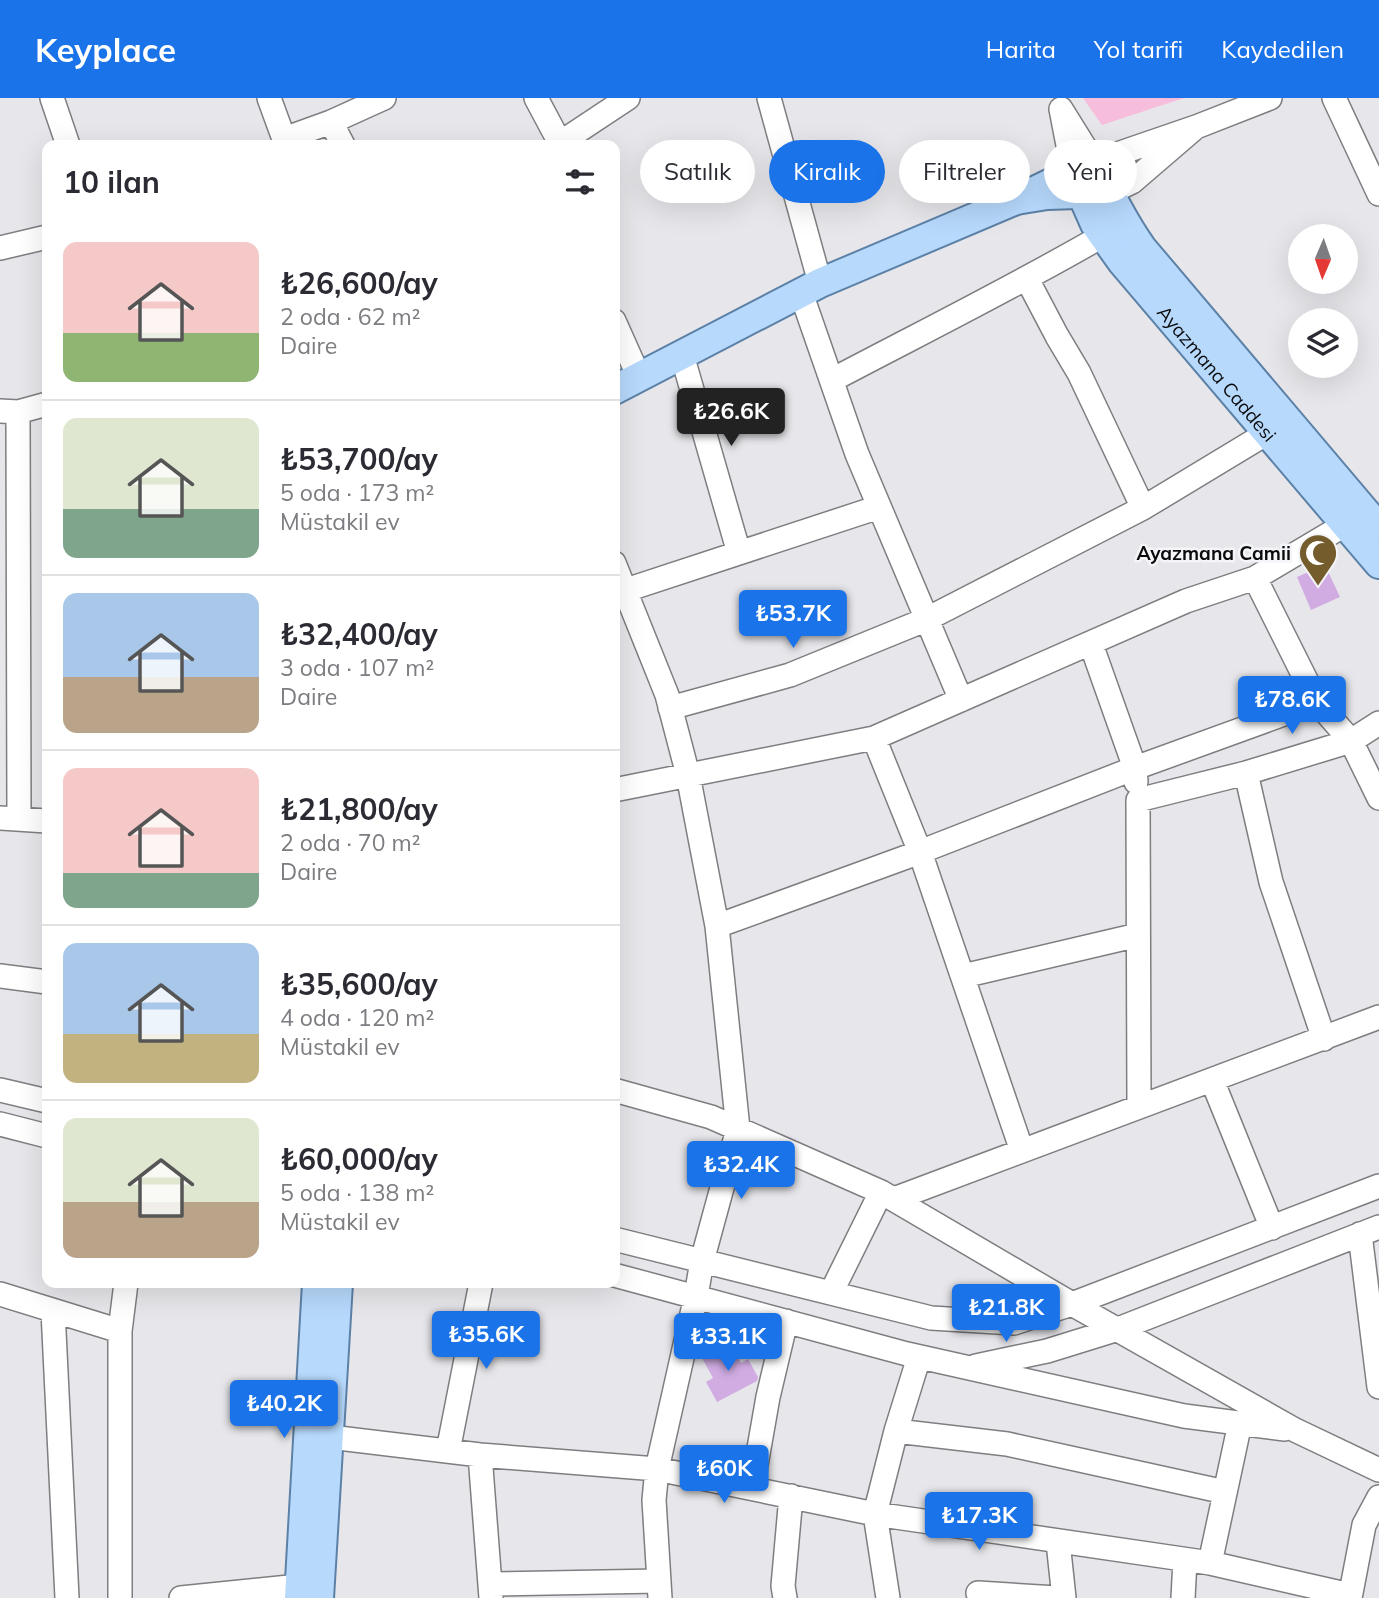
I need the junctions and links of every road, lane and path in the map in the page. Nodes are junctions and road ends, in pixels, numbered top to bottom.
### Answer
1 (52, 98) edge
2 (270, 98) edge
3 (384, 98) edge
4 (536, 98) edge
5 (628, 98) edge
6 (769, 98) edge
7 (1270, 98) edge
8 (1334, 98) edge
9 (1059, 104) edge
10 (331, 121) junction
11 (1196, 127) junction
12 (66, 140) edge
13 (278, 140) edge
14 (283, 140) edge
15 (340, 140) edge
16 (557, 140) edge
17 (565, 140) edge
18 (1071, 140) edge
19 (1137, 153) edge
20 (1137, 178) edge
21 (1044, 190) edge
22 (1379, 194) edge
23 (1092, 203) edge
24 (1114, 203) edge
25 (1102, 236) junction
26 (42, 238) edge
27 (0, 248) edge
28 (1027, 279) junction
29 (810, 288) junction
30 (620, 334) edge
31 (682, 355) junction
32 (639, 377) junction
33 (832, 380) junction
34 (620, 387) edge
35 (42, 405) edge
36 (9, 411) edge
37 (1267, 433) junction
38 (1333, 492) junction
39 (879, 507) junction
40 (1143, 509) junction
41 (1368, 519) edge
42 (739, 554) junction
43 (1379, 564) edge
44 (9, 567) edge
45 (1255, 578) junction
46 (620, 593) edge
47 (925, 620) junction
48 (1091, 644) junction
49 (961, 700) junction
50 (1317, 702) junction
51 (670, 708) junction
52 (10, 715) edge
53 (1379, 723) edge
54 (874, 738) junction
55 (1351, 741) junction
56 (1135, 768) junction
57 (1246, 773) junction
58 (688, 775) junction
59 (620, 789) edge
60 (1379, 798) edge
61 (1138, 800) junction
62 (10, 818) edge
63 (42, 821) edge
64 (920, 852) junction
65 (717, 926) junction
66 (1138, 935) junction
67 (0, 976) edge
68 (963, 976) junction
69 (42, 981) edge
70 (1379, 1017) edge
71 (1324, 1039) junction
72 (1212, 1080) junction
73 (0, 1090) edge
74 (620, 1092) edge
75 (42, 1100) edge
76 (1139, 1107) junction
77 (0, 1124) edge
78 (738, 1129) junction
79 (42, 1135) edge
80 (1022, 1151) junction
81 (1379, 1186) edge
82 (887, 1195) junction
83 (1272, 1228) junction
84 (1370, 1230) edge
85 (620, 1240) edge
86 (702, 1261) junction
87 (620, 1277) edge
88 (125, 1288) edge
89 (317, 1288) edge
90 (338, 1288) edge
91 (480, 1288) edge
92 (831, 1293) junction
93 (0, 1294) edge
94 (696, 1296) junction
95 (1072, 1304) junction
96 (53, 1311) junction
97 (786, 1321) junction
98 (1118, 1329) junction
99 (120, 1331) junction
100 (919, 1357) junction
101 (969, 1368) junction
102 (1379, 1387) edge
103 (1240, 1423) junction
104 (1295, 1430) junction
105 (896, 1431) junction
106 (330, 1437) junction
107 (448, 1451) junction
108 (480, 1455) junction
109 (657, 1469) junction
110 (1379, 1470) edge
111 (752, 1488) junction
112 (1225, 1492) junction
113 (791, 1496) junction
114 (1379, 1497) edge
115 (875, 1514) junction
116 (1058, 1542) junction
117 (1185, 1560) junction
118 (1210, 1563) junction
119 (659, 1589) edge
120 (490, 1591) edge
121 (978, 1593) dead end
122 (306, 1594) edge
123 (1350, 1597) edge
124 (67, 1598) edge
125 (120, 1598) edge
126 (181, 1598) edge
127 (785, 1598) edge
128 (888, 1598) edge
129 (1057, 1598) edge
130 (1064, 1598) edge
131 (1183, 1598) edge

1 - 12 street
2 - 13 street
3 - 10 street
4 - 16 street
5 - 17 street
6 - 29 street
7 - 11 street
8 - 22 street
9 - 18 street
10 - 14 street
10 - 15 street
11 - 19 street
11 - 20 street
21 - 29 main road
23 - 25 main road, Ayazmana Caddesi
24 - 38 main road, Ayazmana Caddesi
25 - 28 street
25 - 37 main road, Ayazmana Caddesi
26 - 27 street
28 - 33 street
28 - 40 street
29 - 31 main road
29 - 33 street
30 - 32 street
31 - 32 main road
31 - 42 street
32 - 34 main road
33 - 39 street
35 - 36 street
36 - 44 street
37 - 38 main road, Ayazmana Caddesi
37 - 40 street
38 - 41 main road, Ayazmana Caddesi
39 - 42 street
39 - 47 street
40 - 47 street
41 - 43 main road, Ayazmana Caddesi
41 - 45 street
42 - 46 street
44 - 52 street
45 - 48 street
45 - 50 street
46 - 51 street
47 - 49 street
47 - 51 street
48 - 49 street
48 - 56 street
49 - 54 street
50 - 55 street
50 - 56 street
51 - 58 street
52 - 62 street
53 - 55 street
54 - 58 street
54 - 64 street
55 - 57 street
55 - 60 street
56 - 61 street
56 - 64 street
57 - 61 street
57 - 71 street
58 - 59 street
58 - 65 street
61 - 66 street
62 - 63 street
64 - 65 street
64 - 68 street
65 - 78 street
66 - 68 street
66 - 76 street
67 - 69 street
68 - 80 street
70 - 71 street
71 - 72 street
72 - 76 street
72 - 83 street
73 - 75 street
74 - 78 street
76 - 80 street
77 - 79 street
78 - 82 street
78 - 86 street
80 - 82 street
81 - 83 street
82 - 92 street
82 - 95 street
83 - 95 street
84 - 98 street
84 - 102 street
85 - 86 street
86 - 92 street
86 - 94 street
87 - 94 street
88 - 99 street
89 - 122 main road
90 - 106 main road
91 - 107 street
92 - 95 street
93 - 96 street
94 - 97 street
94 - 109 street
95 - 98 street
96 - 99 street
96 - 124 street
97 - 100 street
97 - 111 street
98 - 101 street
98 - 104 street
99 - 125 street
100 - 101 street
100 - 105 street
101 - 103 street
103 - 104 street
103 - 112 street
104 - 110 street
105 - 112 street
105 - 115 street
106 - 107 street
106 - 122 main road
107 - 108 street
108 - 109 street
108 - 120 street
109 - 111 street
109 - 119 street
111 - 113 street
112 - 118 street
113 - 115 street
113 - 127 street
114 - 123 street
115 - 116 street
115 - 128 street
116 - 117 street
116 - 130 street
117 - 118 street
117 - 131 street
118 - 123 street
119 - 120 street
121 - 129 street
122 - 126 street

